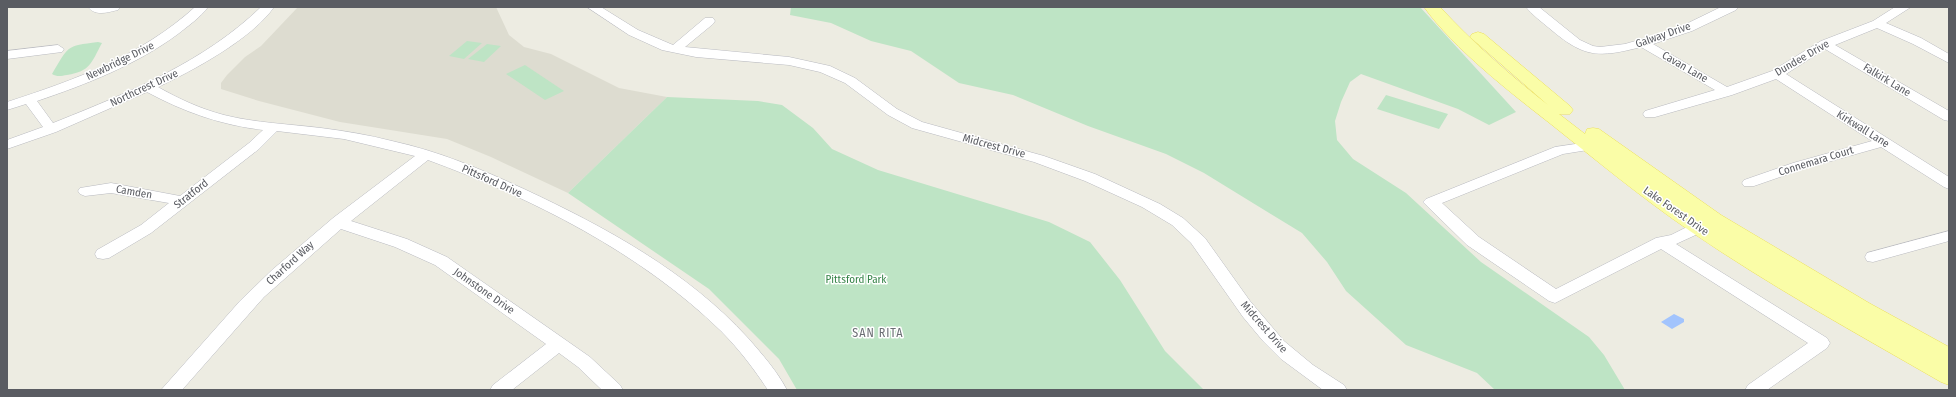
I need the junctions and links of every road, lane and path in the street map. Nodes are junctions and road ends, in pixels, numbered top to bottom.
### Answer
1 (94, 7) edge
2 (114, 7) edge
3 (202, 7) edge
4 (268, 7) edge
5 (593, 7) edge
6 (1432, 7) edge
7 (1449, 7) edge
8 (1532, 7) edge
9 (1732, 7) edge
10 (1905, 7) edge
11 (709, 21) dead end
12 (1877, 24) junction
13 (1643, 42) junction
14 (1825, 44) junction
15 (58, 48) dead end
16 (676, 49) junction
17 (7, 55) edge
18 (1949, 59) edge
19 (1777, 74) junction
20 (147, 87) junction
21 (1727, 92) junction
22 (29, 99) junction
23 (7, 106) edge
24 (1650, 114) dead end
25 (1949, 117) edge
26 (274, 127) junction
27 (51, 129) junction
28 (1884, 142) junction
29 (7, 145) edge
30 (1589, 146) junction
31 (427, 154) junction
32 (1749, 183) dead end
33 (1949, 184) edge
34 (85, 191) dead end
35 (182, 202) junction
36 (338, 222) junction
37 (1706, 224) junction
38 (1949, 236) edge
39 (1662, 242) junction
40 (103, 254) dead end
41 (1873, 257) dead end
42 (559, 344) junction
43 (1949, 357) edge
44 (1949, 376) edge
45 (170, 390) edge
46 (500, 390) edge
47 (614, 390) edge
48 (778, 390) edge
49 (1338, 390) edge
50 (1754, 390) edge

1 - 2 street
3 - 22 street, Newbridge Drive
4 - 20 street, Northcrest Drive
5 - 16 street, Midcrest Drive
6 - 30 main road, Lake Forest Drive
7 - 37 main road, Lake Forest Drive
8 - 13 street, Galway Drive
9 - 13 street, Galway Drive
10 - 12 street, Dundee Drive
11 - 16 street
12 - 14 street, Dundee Drive
12 - 18 street
13 - 21 street, Cavan Lane
14 - 19 street, Dundee Drive
14 - 25 street, Falkirk Lane
15 - 17 street
16 - 49 street, Midcrest Drive
19 - 21 street, Dundee Drive
19 - 28 street, Kirkwall Lane
20 - 26 street, Pittsford Drive
20 - 27 street, Northcrest Drive
21 - 24 street, Dundee Drive
22 - 23 street, Newbridge Drive
22 - 27 street
26 - 31 street, Pittsford Drive
26 - 35 street, Stratford
27 - 29 street, Northcrest Drive
28 - 32 street, Connemara Court
28 - 33 street, Kirkwall Lane
30 - 37 main road, Lake Forest Drive
30 - 39 street
31 - 36 street, Charford Way
31 - 48 street, Pittsford Drive
34 - 35 street, Camden
35 - 40 street, Stratford
36 - 42 street, Johnstone Drive
36 - 45 street, Charford Way
37 - 39 street
37 - 43 main road, Lake Forest Drive
37 - 44 main road, Lake Forest Drive
38 - 41 street
39 - 50 street
42 - 46 street
42 - 47 street, Johnstone Drive

